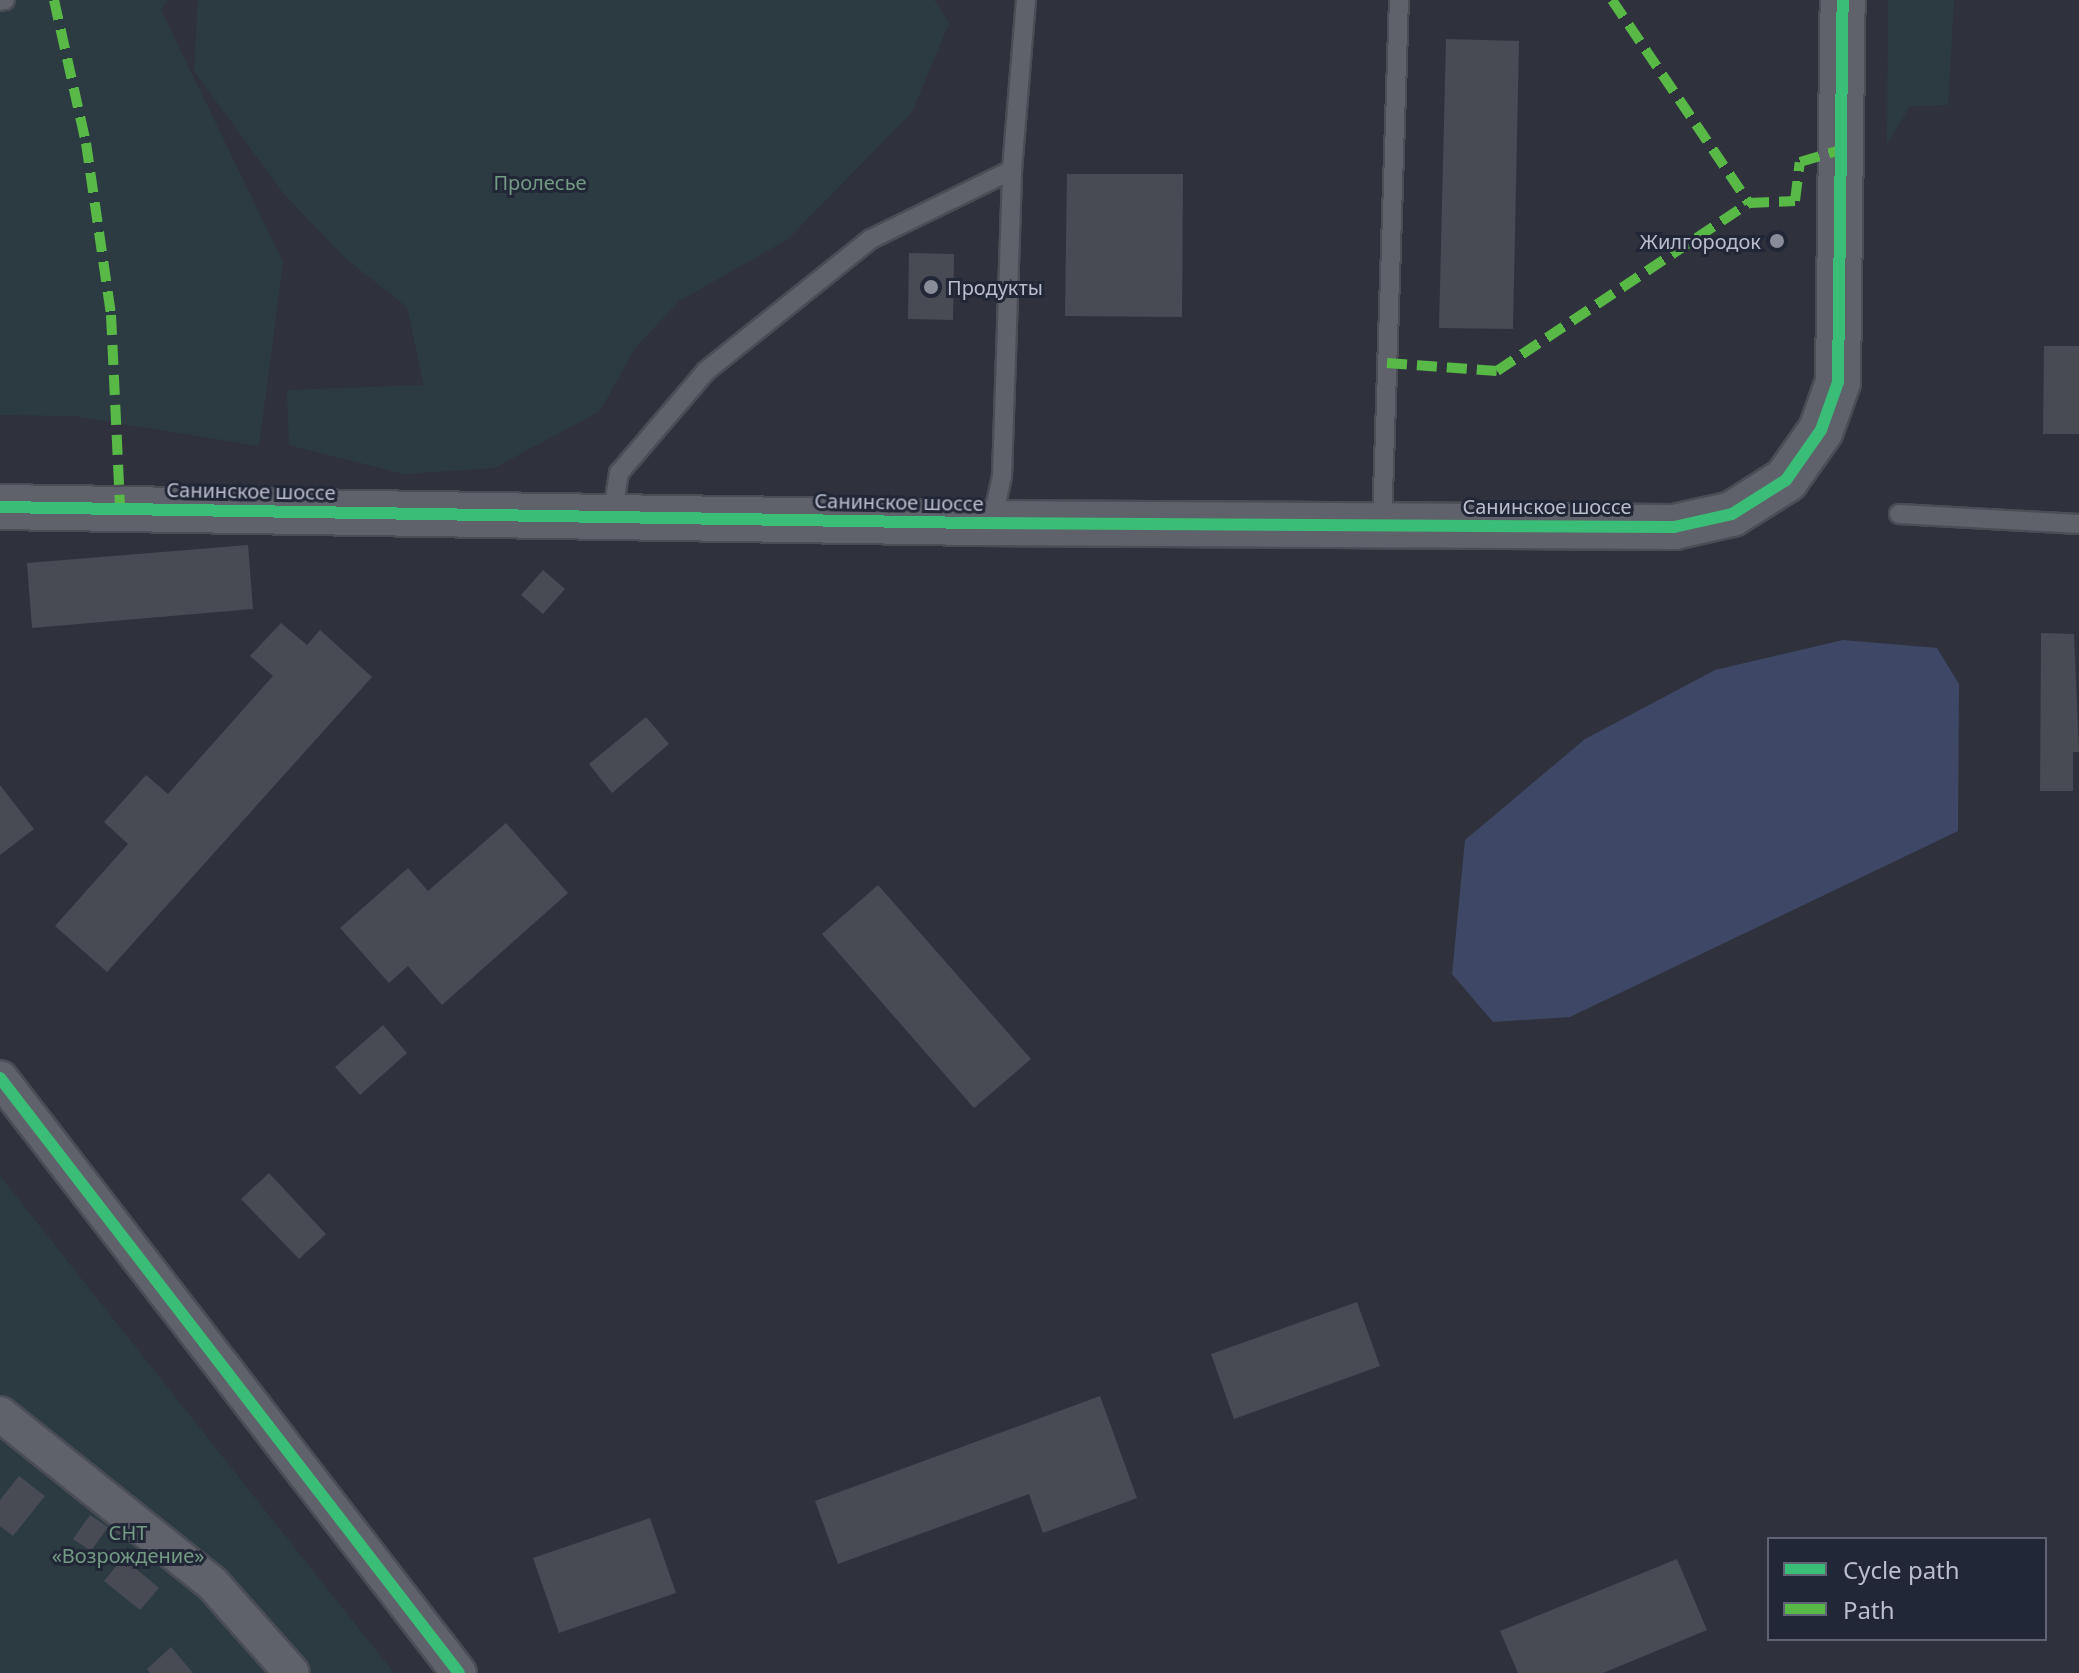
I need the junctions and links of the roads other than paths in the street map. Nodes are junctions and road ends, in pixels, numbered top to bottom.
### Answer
1 (1026, 0) edge
2 (1399, 0) edge
3 (1843, 0) edge
4 (1012, 170) junction
5 (0, 507) edge
6 (1899, 514) dead end
7 (612, 518) junction
8 (992, 523) junction
9 (2079, 524) edge
10 (1382, 525) junction
11 (0, 1078) edge
12 (0, 1414) edge
13 (292, 1673) edge
14 (459, 1673) edge

1 - 4 lane
2 - 10 lane
3 - 10 street, Санинское шоссе
4 - 7 lane
4 - 8 lane
5 - 7 street, Санинское шоссе
6 - 9 lane
7 - 8 street, Санинское шоссе
8 - 10 street, Санинское шоссе
11 - 14 street
12 - 13 street

